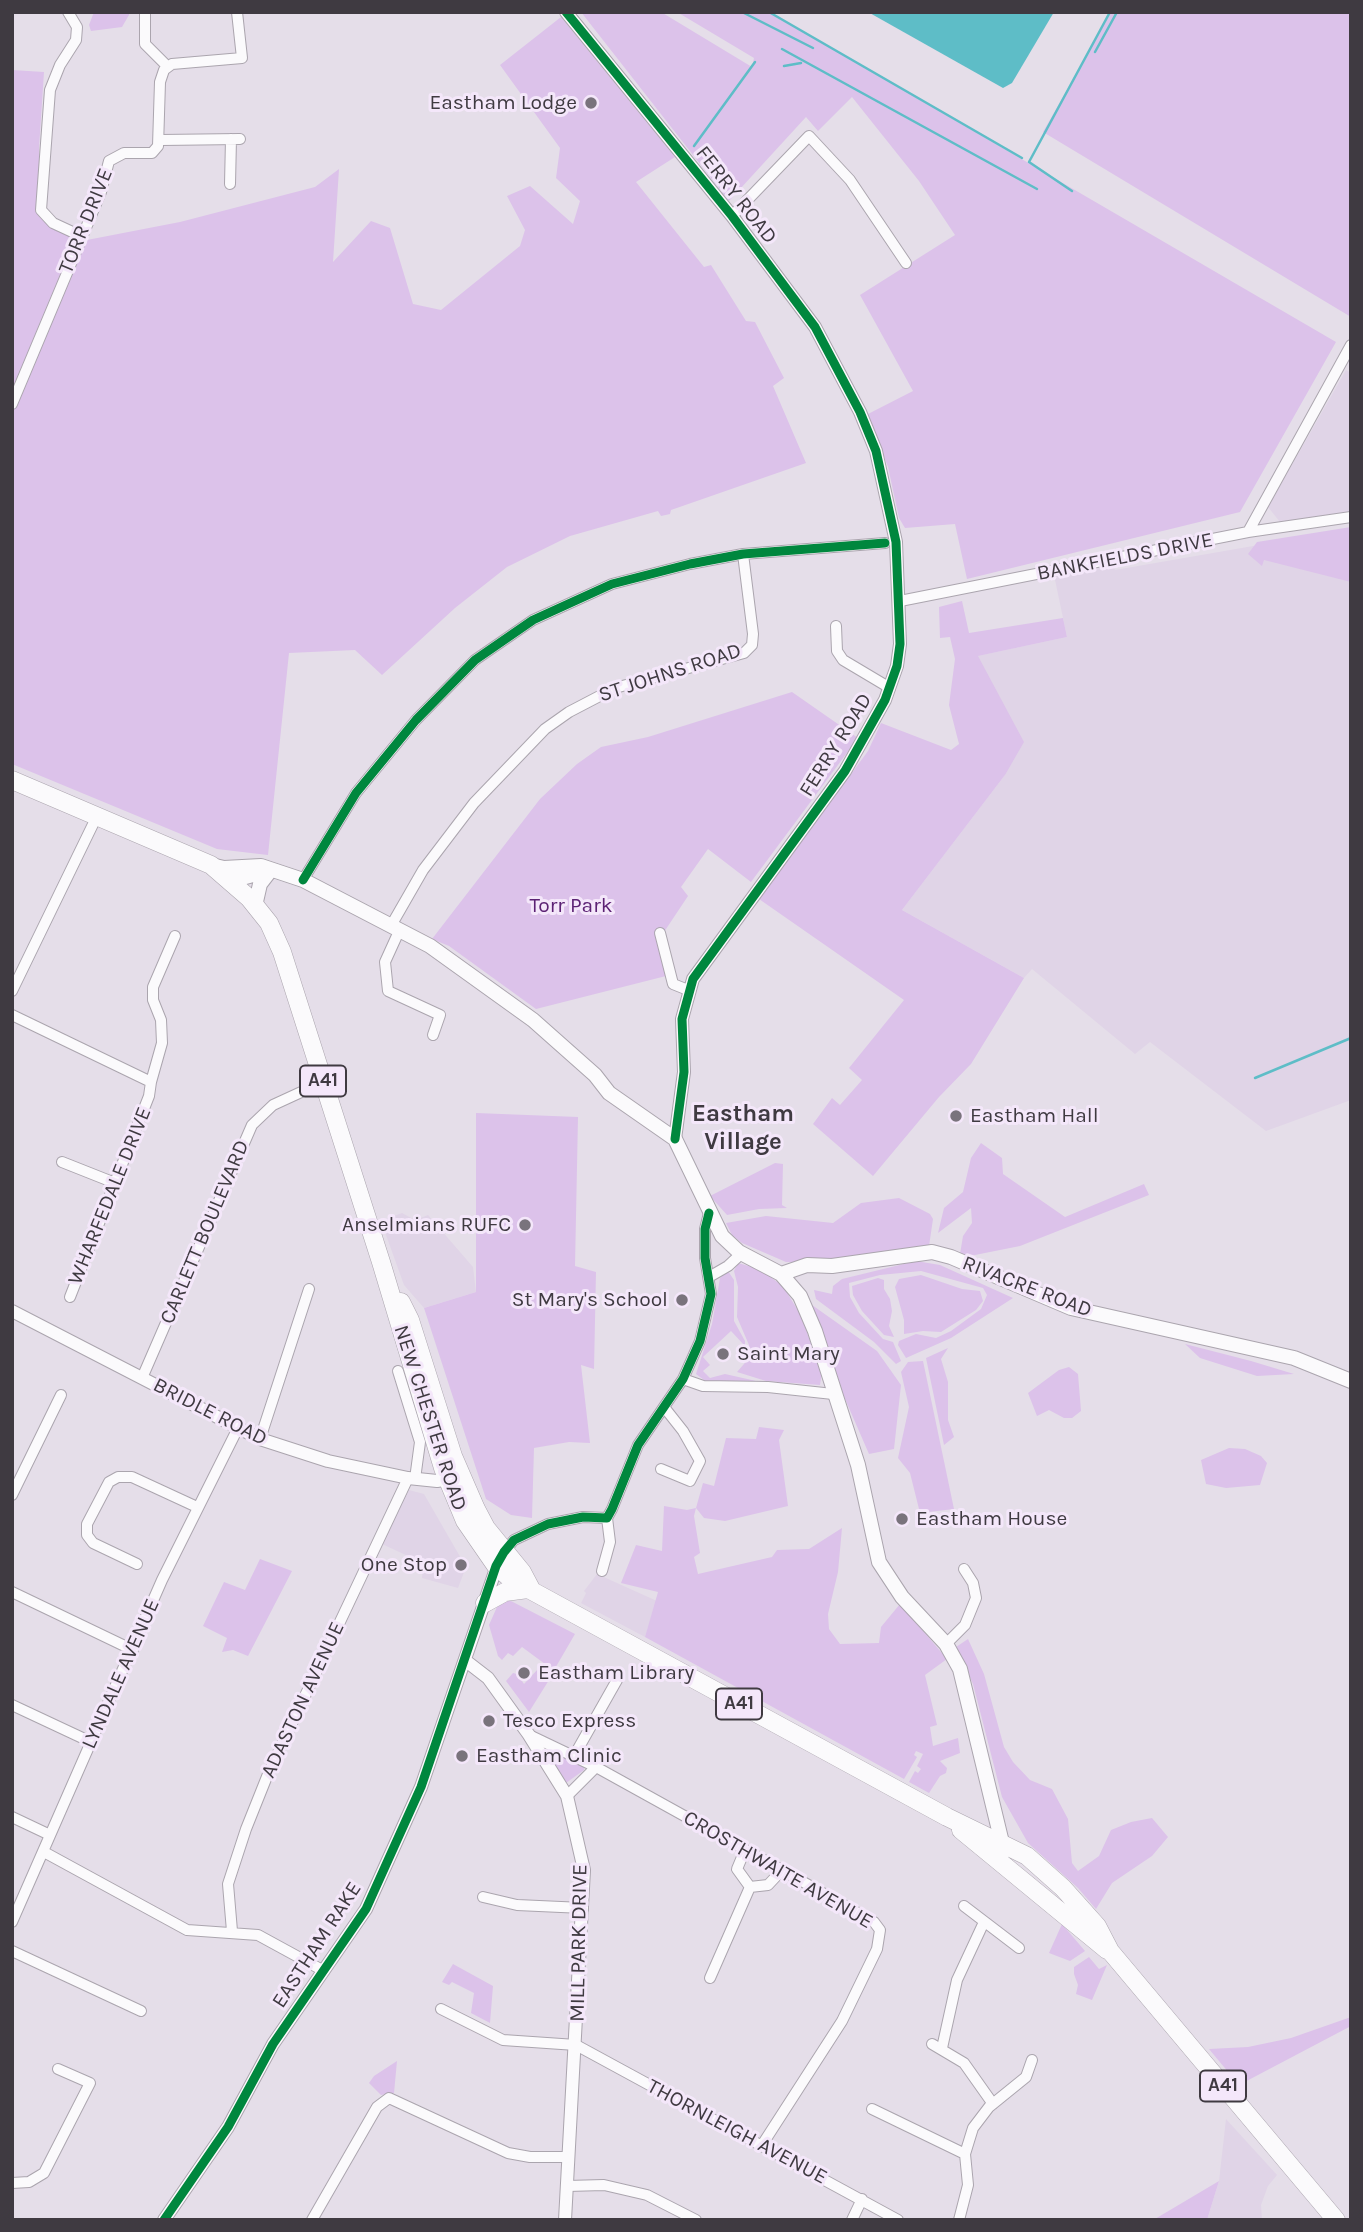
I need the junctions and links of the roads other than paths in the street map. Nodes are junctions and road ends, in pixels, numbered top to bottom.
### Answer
1 (68, 12) edge
2 (145, 12) edge
3 (237, 12) edge
4 (566, 12) edge
5 (168, 67) junction
6 (160, 140) junction
7 (230, 184) dead end
8 (732, 216) junction
9 (81, 236) junction
10 (906, 263) dead end
11 (1351, 345) edge
12 (12, 404) edge
13 (1351, 517) edge
14 (1248, 532) junction
15 (885, 543) dead end
16 (743, 554) junction
17 (900, 601) junction
18 (822, 633) dead end
19 (890, 688) junction
20 (12, 780) edge
21 (97, 816) junction
22 (211, 865) junction
23 (271, 870) junction
24 (303, 880) junction
25 (232, 881) junction
26 (255, 906) junction
27 (396, 927) junction
28 (660, 933) dead end
29 (175, 936) dead end
30 (688, 990) junction
31 (12, 991) edge
32 (12, 1015) edge
33 (433, 1035) dead end
34 (152, 1082) junction
35 (323, 1082) junction
36 (675, 1139) junction
37 (62, 1162) dead end
38 (115, 1183) junction
39 (709, 1213) junction
40 (742, 1253) junction
41 (381, 1262) junction
42 (781, 1274) junction
43 (709, 1277) junction
44 (309, 1289) dead end
45 (70, 1297) dead end
46 (12, 1311) edge
47 (398, 1371) dead end
48 (142, 1378) junction
49 (683, 1379) junction
50 (1351, 1381) edge
51 (833, 1394) junction
52 (61, 1395) dead end
53 (664, 1407) junction
54 (237, 1430) junction
55 (260, 1439) junction
56 (439, 1457) junction
57 (661, 1469) dead end
58 (16, 1475) edge
59 (455, 1478) junction
60 (414, 1479) junction
61 (12, 1496) edge
62 (197, 1507) junction
63 (607, 1518) junction
64 (500, 1559) junction
65 (137, 1563) dead end
66 (964, 1569) dead end
67 (602, 1571) dead end
68 (531, 1590) junction
69 (12, 1592) edge
70 (485, 1603) junction
71 (946, 1644) junction
72 (133, 1650) junction
73 (466, 1661) junction
74 (617, 1681) dead end
75 (12, 1705) edge
76 (529, 1735) junction
77 (91, 1742) junction
78 (574, 1755) junction
79 (596, 1768) junction
80 (567, 1796) junction
81 (995, 1804) junction
82 (12, 1817) edge
83 (947, 1817) junction
84 (977, 1829) junction
85 (50, 1835) junction
86 (1004, 1844) junction
87 (745, 1850) junction
88 (44, 1852) junction
89 (1006, 1864) junction
90 (782, 1870) junction
91 (750, 1887) junction
92 (483, 1897) dead end
93 (964, 1906) dead end
94 (583, 1909) junction
95 (12, 1922) edge
96 (984, 1922) junction
97 (232, 1931) junction
98 (1018, 1948) dead end
99 (12, 1951) edge
100 (1110, 1951) junction
101 (324, 1971) junction
102 (710, 1978) dead end
103 (441, 2009) dead end
104 (141, 2011) dead end
105 (576, 2045) junction
106 (1032, 2060) dead end
107 (58, 2069) dead end
108 (993, 2104) junction
109 (872, 2109) dead end
110 (762, 2146) junction
111 (965, 2154) junction
112 (567, 2157) junction
113 (12, 2183) edge
114 (567, 2186) junction
115 (862, 2199) junction
116 (164, 2220) edge
117 (312, 2220) edge
118 (565, 2220) edge
119 (696, 2220) edge
120 (852, 2220) edge
121 (898, 2220) edge
122 (959, 2220) edge
123 (1336, 2220) edge

1 - 9 street
2 - 5 street
3 - 5 street
4 - 8 street, FERRY ROAD
5 - 6 street
6 - 7 street
6 - 9 street, TORR DRIVE
8 - 10 street
8 - 17 street, FERRY ROAD
9 - 12 street, TORR DRIVE
11 - 14 street
13 - 14 street, BANKFIELDS DRIVE
14 - 17 street, BANKFIELDS DRIVE
15 - 16 street
16 - 24 street
16 - 27 street, ST JOHNS ROAD
17 - 19 street, FERRY ROAD
18 - 19 street
19 - 30 street, FERRY ROAD
20 - 21 highway, NEW CHESTER ROAD / A41
21 - 22 highway, NEW CHESTER ROAD / A41
21 - 31 street
22 - 23 main road
22 - 25 highway, NEW CHESTER ROAD / A41
23 - 24 main road
23 - 25 main road
23 - 26 main road
24 - 27 main road
25 - 26 highway, NEW CHESTER ROAD / A41
26 - 35 highway, NEW CHESTER ROAD / A41
27 - 33 street
27 - 36 main road
28 - 30 street
29 - 34 street
30 - 36 street, FERRY ROAD
32 - 34 street, WHARFEDALE DRIVE
34 - 38 street, WHARFEDALE DRIVE
35 - 41 highway, NEW CHESTER ROAD / A41
35 - 48 street, CARLETT BOULEVARD
36 - 39 main road
37 - 38 street
38 - 45 street, WHARFEDALE DRIVE
39 - 40 main road
39 - 43 street
40 - 42 main road
40 - 43 street
41 - 56 highway, NEW CHESTER ROAD / A41
41 - 59 highway, NEW CHESTER ROAD / A41
42 - 50 main road, RIVACRE ROAD
42 - 51 main road
43 - 49 street
44 - 55 street
46 - 48 street, BRIDLE ROAD
47 - 60 street, NEW CHESTER ROAD
48 - 54 street, BRIDLE ROAD
49 - 51 street
49 - 53 street
51 - 71 main road
52 - 58 street
53 - 57 street
53 - 63 street
54 - 55 street, BRIDLE ROAD
54 - 62 street, LYNDALE AVENUE
55 - 60 street, BRIDLE ROAD
56 - 59 highway, NEW CHESTER ROAD / A41
56 - 60 street
58 - 61 street
59 - 60 street, BRIDLE ROAD
59 - 64 highway, NEW CHESTER ROAD / A41
60 - 97 street, ADASTON AVENUE
62 - 65 street
62 - 72 street, LYNDALE AVENUE
63 - 64 street
63 - 67 street
64 - 68 highway, NEW CHESTER ROAD / A41
64 - 70 street, EASTHAM RAKE
66 - 71 street
68 - 70 highway
68 - 83 highway, NEW CHESTER ROAD / A41
69 - 72 street
70 - 73 street, EASTHAM RAKE
71 - 81 main road
72 - 77 street, LYNDALE AVENUE
73 - 76 street, MILL PARK DRIVE
73 - 101 street, EASTHAM RAKE
74 - 78 street
75 - 77 street
76 - 78 street, CROSTHWAITE AVENUE
76 - 80 street, MILL PARK DRIVE
77 - 85 street, LYNDALE AVENUE
78 - 79 street, CROSTHWAITE AVENUE
79 - 80 street
79 - 87 street, CROSTHWAITE AVENUE
80 - 94 street, MILL PARK DRIVE
81 - 84 main road
81 - 86 main road
82 - 85 street
83 - 84 highway, NEW CHESTER ROAD / A41
83 - 89 highway, NEW CHESTER ROAD / A41
84 - 86 highway, NEW CHESTER ROAD / A41
85 - 88 street, LYNDALE AVENUE
86 - 89 main road
86 - 100 highway, NEW CHESTER ROAD / A41
87 - 90 street, CROSTHWAITE AVENUE
87 - 91 street
88 - 95 street, LYNDALE AVENUE
88 - 97 street
89 - 100 highway, NEW CHESTER ROAD / A41
90 - 91 street
90 - 110 street, CROSTHWAITE AVENUE
91 - 102 street
92 - 94 street
93 - 96 street
94 - 105 street, MILL PARK DRIVE
96 - 98 street
96 - 108 street
97 - 101 street
99 - 104 street
100 - 123 highway, NEW CHESTER ROAD / A41
101 - 116 street, EASTHAM RAKE
103 - 105 street
105 - 110 street, THORNLEIGH AVENUE
105 - 112 street, MILL PARK DRIVE
106 - 108 street
107 - 113 street
108 - 111 street
109 - 111 street
110 - 115 street, THORNLEIGH AVENUE
111 - 122 street
112 - 114 street, MILL PARK DRIVE
112 - 117 street
114 - 118 street, MILL PARK DRIVE
114 - 119 street
115 - 120 street
115 - 121 street, THORNLEIGH AVENUE

